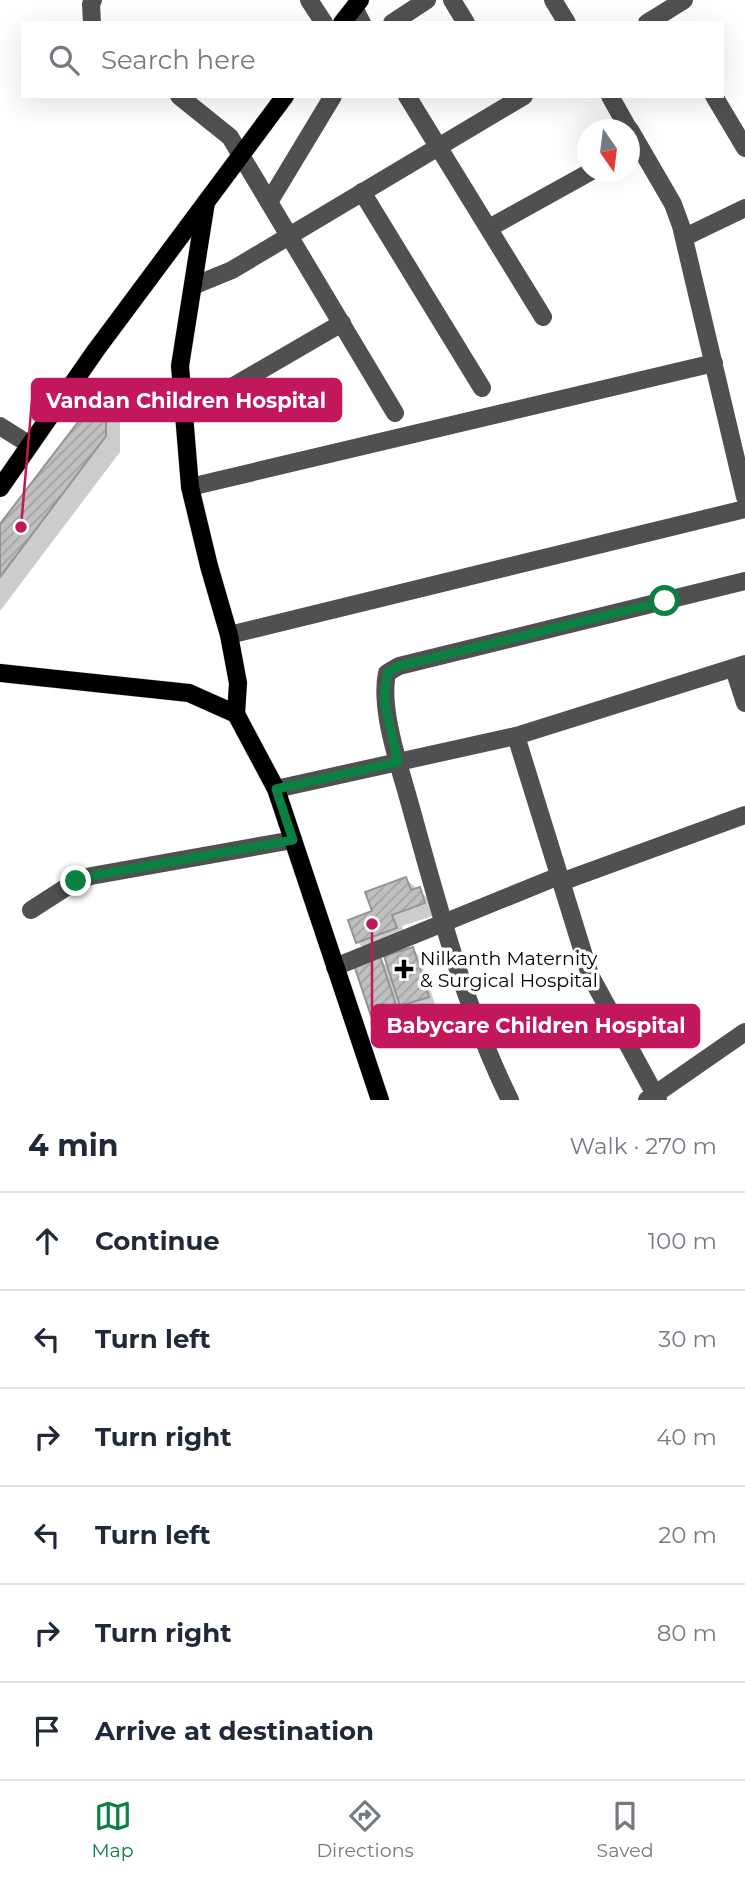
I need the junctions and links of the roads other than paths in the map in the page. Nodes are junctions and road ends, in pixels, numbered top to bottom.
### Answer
1 (93, 0) edge
2 (309, 0) edge
3 (427, 0) edge
4 (452, 0) edge
5 (553, 0) edge
6 (684, 0) edge
7 (667, 18) edge
8 (92, 21) edge
9 (323, 21) edge
10 (395, 21) edge
11 (465, 21) edge
12 (566, 21) edge
13 (181, 98) edge
14 (283, 98) edge
15 (332, 98) edge
16 (408, 98) edge
17 (515, 98) edge
18 (611, 98) edge
19 (715, 98) edge
20 (621, 119) edge
21 (439, 146) junction
22 (745, 148) edge
23 (240, 153) junction
24 (640, 153) edge
25 (577, 179) edge
26 (362, 192) junction
27 (206, 202) junction
28 (269, 202) junction
29 (745, 208) edge
30 (489, 228) junction
31 (289, 236) junction
32 (685, 237) junction
33 (193, 286) junction
34 (543, 317) dead end
35 (342, 323) junction
36 (714, 363) junction
37 (482, 388) dead end
38 (184, 409) junction
39 (395, 412) dead end
40 (0, 426) edge
41 (30, 446) junction
42 (190, 487) junction
43 (0, 488) edge
44 (745, 497) edge
45 (745, 509) edge
46 (745, 581) edge
47 (229, 635) junction
48 (740, 666) edge
49 (0, 673) edge
50 (745, 704) edge
51 (236, 714) junction
52 (516, 736) junction
53 (398, 762) junction
54 (276, 789) junction
55 (745, 815) edge
56 (293, 840) junction
57 (560, 879) junction
58 (31, 910) dead end
59 (443, 923) junction
60 (335, 967) junction
61 (745, 1032) edge
62 (653, 1098) edge
63 (380, 1100) edge
64 (510, 1100) edge

1 - 8 street
2 - 9 street
3 - 10 street
4 - 11 street
5 - 12 street
6 - 7 street
13 - 23 street
14 - 23 main road
15 - 28 street
16 - 21 street
17 - 21 street
18 - 20 street
19 - 22 street
21 - 26 street
21 - 30 street
23 - 27 main road
23 - 28 street
24 - 32 street
25 - 30 street
26 - 31 street
26 - 37 street
27 - 33 main road
27 - 41 main road
28 - 31 street
29 - 32 street
30 - 34 street
31 - 33 street
31 - 35 street
32 - 36 street
33 - 38 main road
35 - 38 street
35 - 39 street
36 - 42 street
36 - 44 street
38 - 42 main road
40 - 41 street
41 - 43 main road
42 - 47 main road
45 - 47 street
46 - 53 street
47 - 51 main road
48 - 50 street
48 - 52 street
49 - 51 main road
51 - 54 main road
52 - 53 street
52 - 57 street
53 - 54 street
53 - 59 street
54 - 56 main road
55 - 57 street
56 - 58 street
56 - 60 main road
57 - 59 street
57 - 62 street
59 - 60 street
59 - 64 street
60 - 63 main road
61 - 62 street

